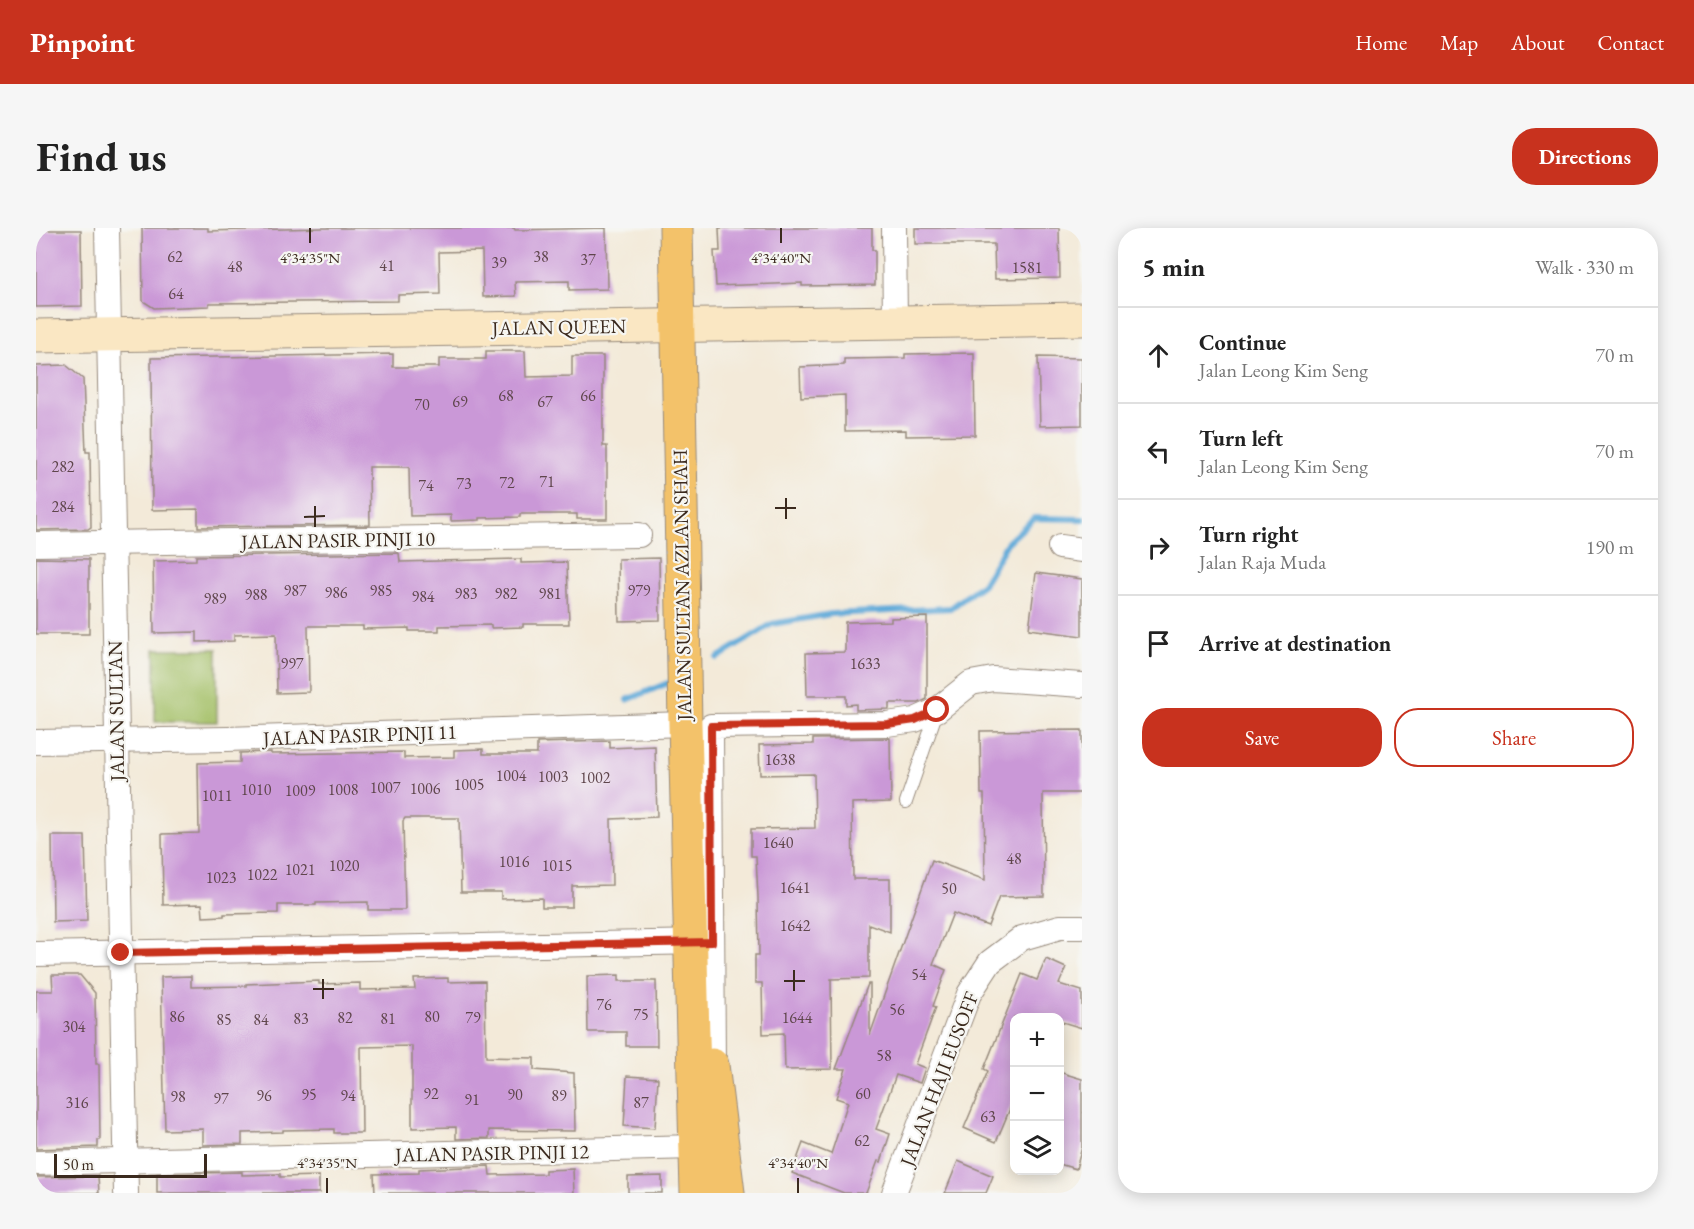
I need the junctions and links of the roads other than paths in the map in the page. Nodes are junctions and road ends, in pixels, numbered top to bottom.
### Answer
1 (107, 228) edge
2 (676, 228) edge
3 (894, 228) edge
4 (1082, 319) edge
5 (895, 321) junction
6 (677, 325) junction
7 (109, 334) junction
8 (36, 336) edge
9 (639, 535) dead end
10 (113, 543) junction
11 (36, 544) edge
12 (1082, 685) edge
13 (937, 710) junction
14 (685, 724) junction
15 (36, 742) edge
16 (117, 742) junction
17 (906, 802) dead end
18 (1082, 927) edge
19 (701, 942) junction
20 (121, 953) junction
21 (36, 954) edge
22 (696, 1147) junction
23 (125, 1162) junction
24 (36, 1163) edge
25 (126, 1193) edge
26 (696, 1193) edge
27 (708, 1193) edge
28 (728, 1193) edge
29 (894, 1193) edge

1 - 7 street, JALAN SULTAN
2 - 6 main road, JALAN SULTAN AZLAN SHAH
3 - 5 street
4 - 5 main road, JALAN QUEEN
5 - 6 main road, JALAN QUEEN
6 - 7 main road, JALAN QUEEN
6 - 14 main road, JALAN SULTAN AZLAN SHAH
7 - 8 main road, JALAN QUEEN
7 - 10 street, JALAN SULTAN
9 - 10 street, JALAN PASIR PINJI 10
10 - 11 street, JALAN PASIR PINJI 10
10 - 16 street, JALAN SULTAN
12 - 13 street
13 - 17 lane
13 - 19 street
14 - 16 street, JALAN PASIR PINJI 11
14 - 19 main road, JALAN SULTAN AZLAN SHAH
15 - 16 street, JALAN PASIR PINJI 11
16 - 20 street, JALAN SULTAN
18 - 29 street, JALAN HAJI EUSOFF
19 - 20 street
19 - 22 main road, JALAN SULTAN AZLAN SHAH
19 - 28 main road, JALAN SULTAN AZLAN SHAH
20 - 21 street
20 - 23 street, JALAN SULTAN
22 - 23 street, JALAN PASIR PINJI 12
22 - 26 main road, JALAN SULTAN AZLAN SHAH
22 - 27 main road
23 - 24 street, JALAN PASIR PINJI 12
23 - 25 street, JALAN SULTAN

